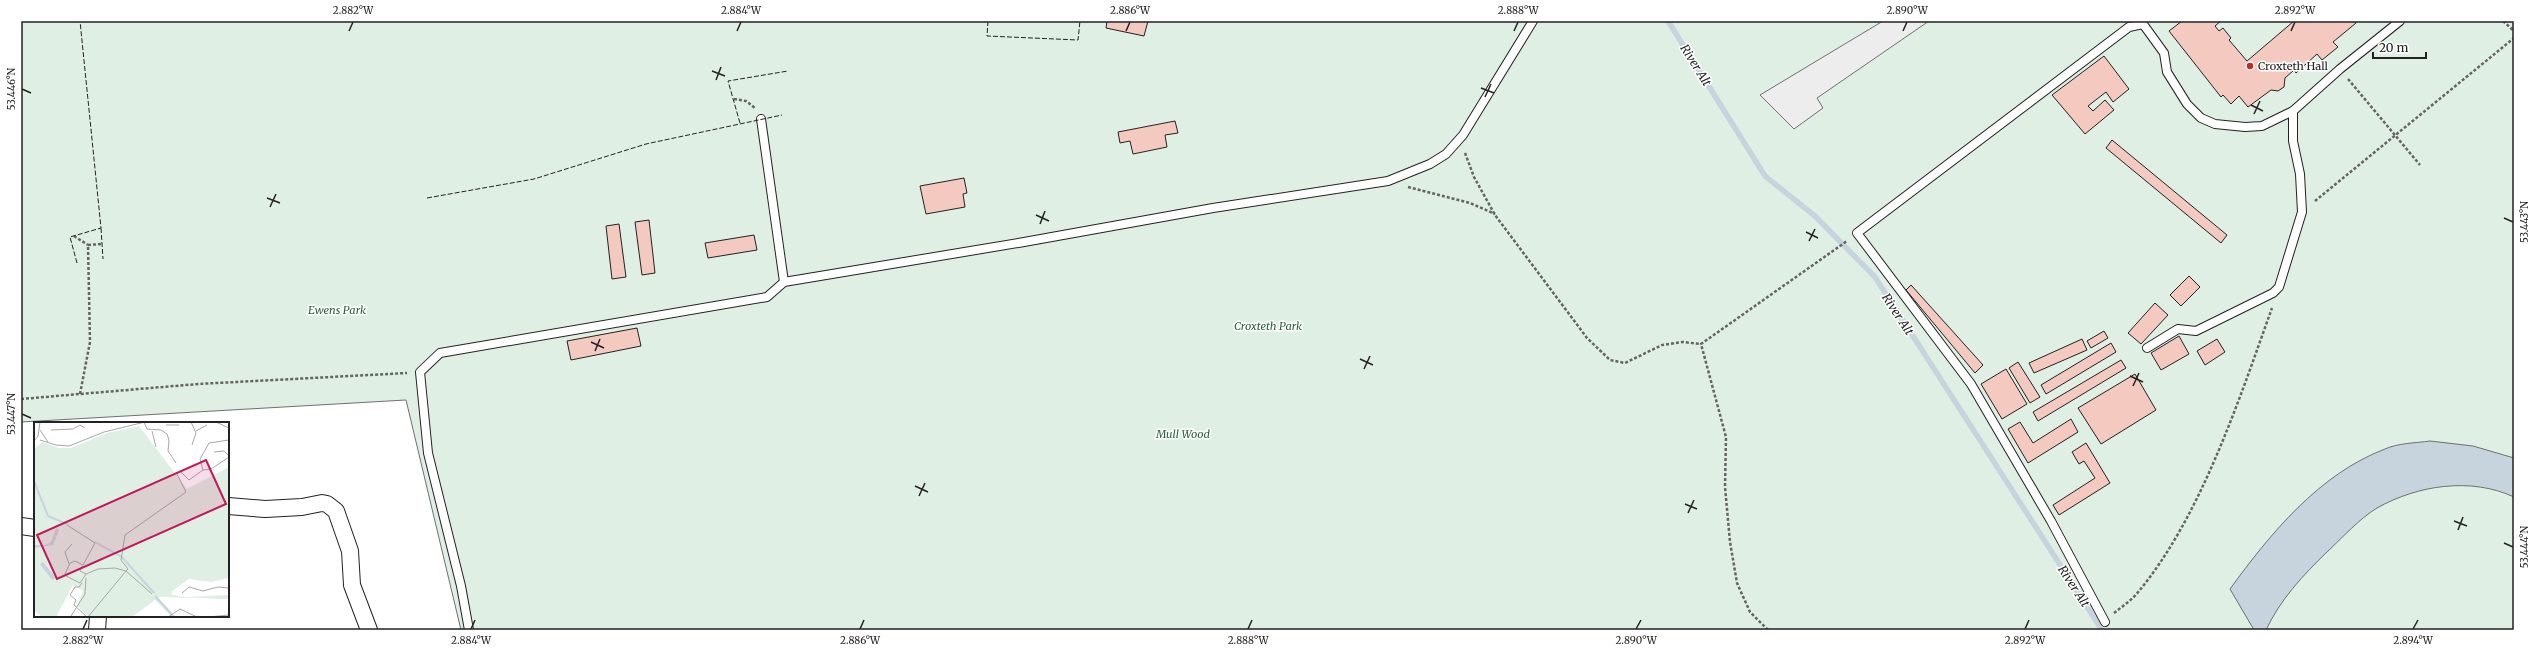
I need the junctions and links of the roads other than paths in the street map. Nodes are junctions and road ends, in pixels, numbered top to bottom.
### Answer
1 (1533, 21) edge
2 (2400, 21) edge
3 (2144, 22) edge
4 (2293, 111) junction
5 (761, 119) road end
6 (784, 282) junction
7 (2147, 348) dead end
8 (229, 506) edge
9 (21, 526) edge
10 (34, 528) edge
11 (98, 617) edge
12 (2105, 622) road end
13 (97, 630) edge
14 (369, 630) edge
15 (469, 630) edge

1 - 6 lane
2 - 4 lane
3 - 4 lane
3 - 12 lane
4 - 7 lane
5 - 6 lane
6 - 15 lane
8 - 14 street
9 - 10 street
11 - 13 street

